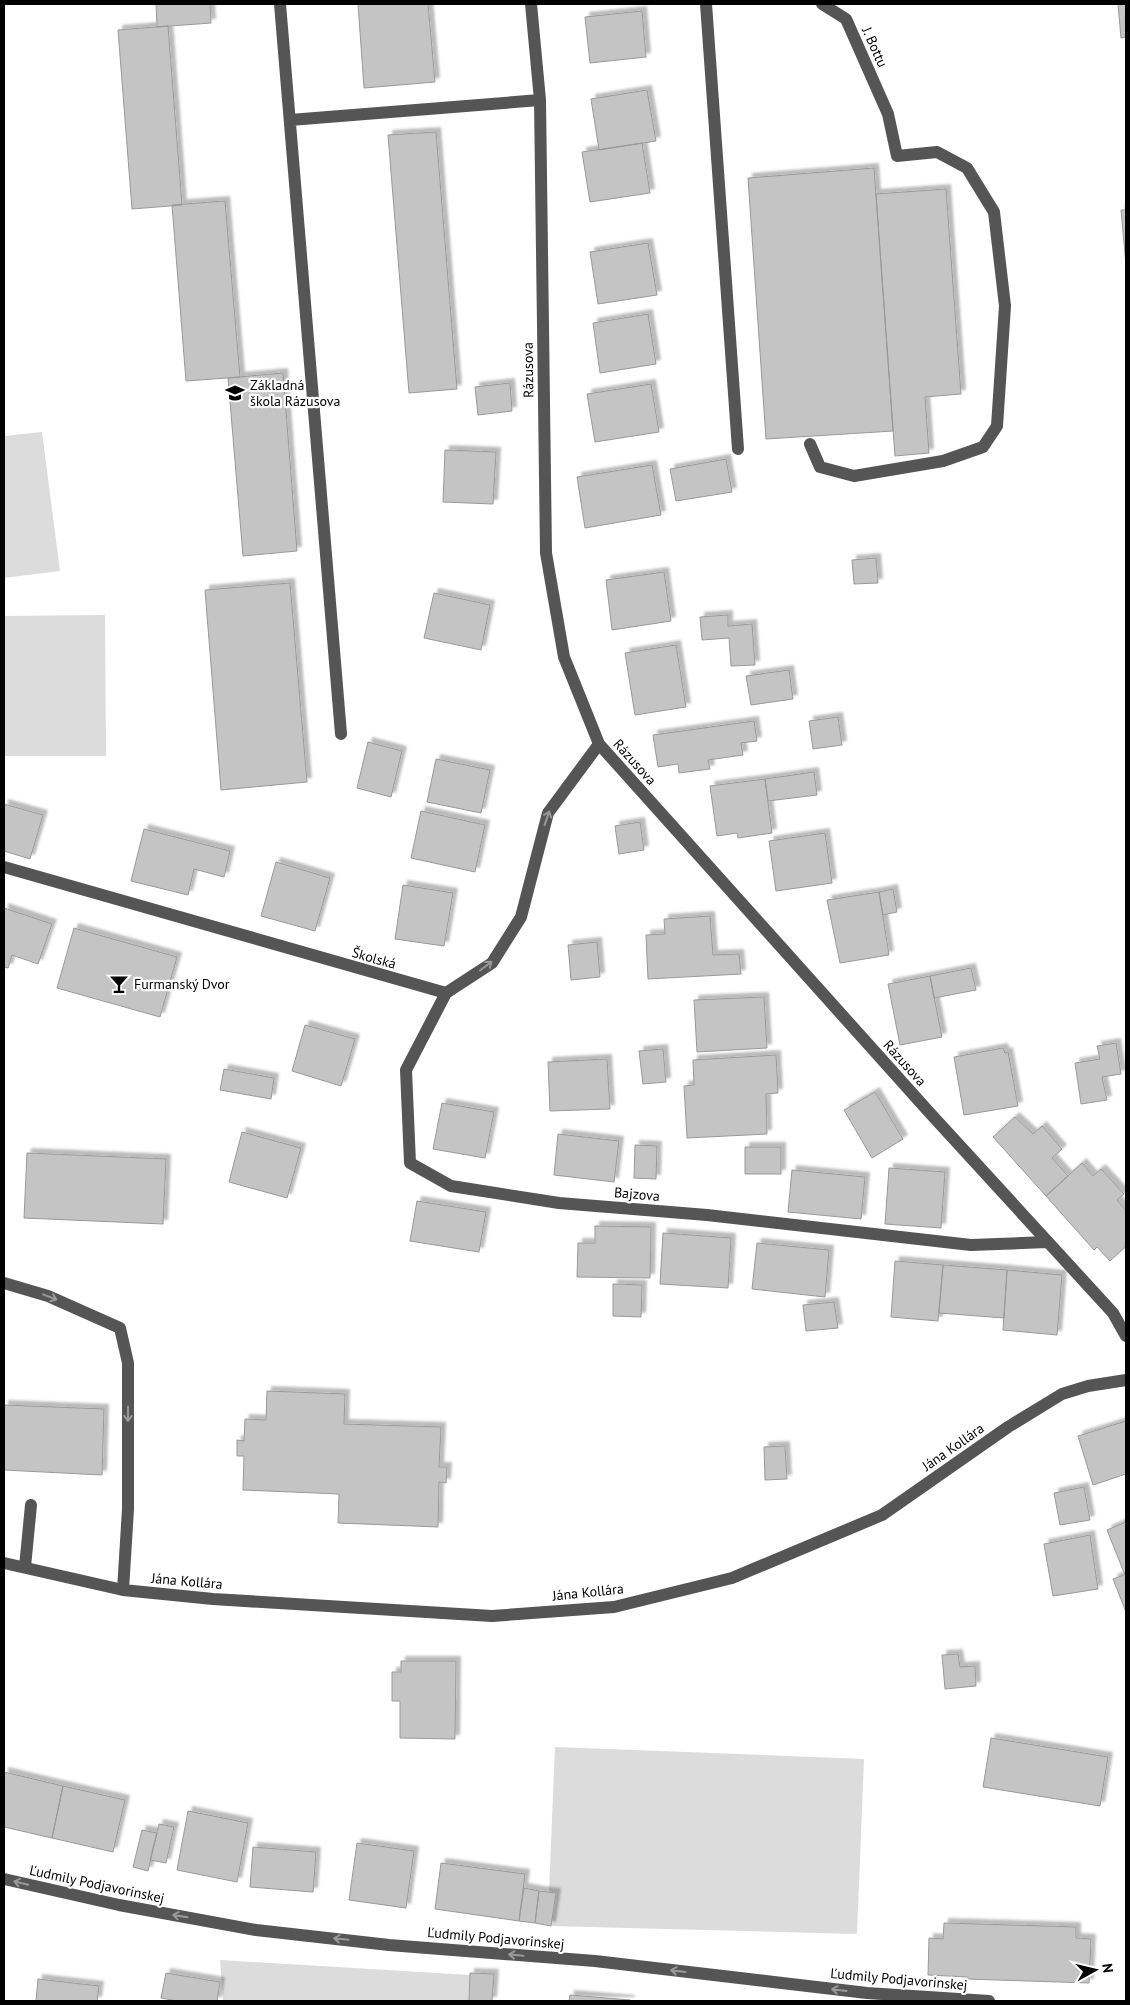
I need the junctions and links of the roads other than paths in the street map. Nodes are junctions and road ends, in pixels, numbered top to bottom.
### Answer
1 (280, 4) edge
2 (530, 4) edge
3 (706, 4) edge
4 (822, 4) edge
5 (540, 100) junction
6 (290, 120) junction
7 (810, 444) dead end
8 (738, 449) dead end
9 (341, 734) dead end
10 (599, 744) junction
11 (4, 867) edge
12 (446, 993) junction
13 (1047, 1242) junction
14 (4, 1283) edge
15 (1126, 1336) edge
16 (1126, 1380) edge
17 (32, 1505) dead end
18 (4, 1563) edge
19 (24, 1568) junction
20 (123, 1590) junction
21 (4, 1879) edge
22 (975, 2000) edge
23 (989, 2001) edge

1 - 6 street
2 - 5 street, Rázusova
3 - 8 street
4 - 7 street, J. Bottu
5 - 6 street
5 - 10 street, Rázusova
6 - 9 street
12 -> 10 street
10 - 13 street, Rázusova
11 - 12 street, Školská
12 - 13 street, Bajzova
13 - 15 street, Rázusova
14 -> 20 street
16 - 20 street, Jána Kollára
17 - 19 street
18 - 19 street, Jána Kollára
19 - 20 street, Jána Kollára
22 -> 21 street, Ľudmily Podjavorinskej
22 - 23 street, Ľudmily Podjavorinskej

